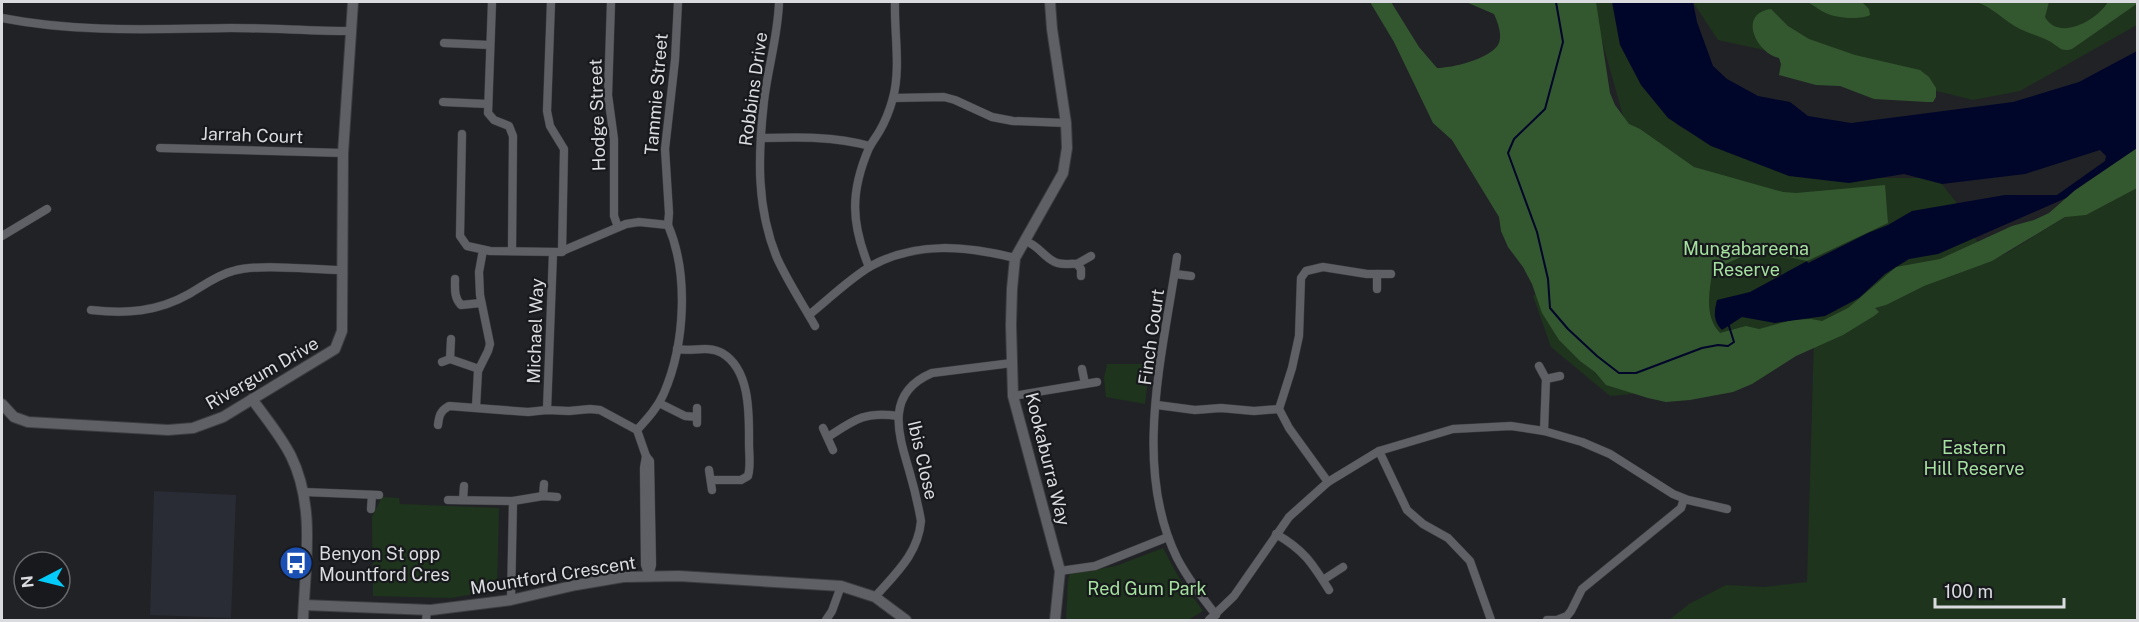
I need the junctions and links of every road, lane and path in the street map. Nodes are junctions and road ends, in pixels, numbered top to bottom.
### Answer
1 (353, 2) edge
2 (492, 2) edge
3 (551, 2) edge
4 (611, 2) edge
5 (678, 2) edge
6 (779, 2) edge
7 (896, 2) edge
8 (1050, 2) edge
9 (2, 18) edge
10 (351, 31) junction
11 (444, 43) dead end
12 (490, 45) junction
13 (893, 98) junction
14 (443, 102) dead end
15 (488, 104) junction
16 (1066, 123) junction
17 (462, 134) dead end
18 (761, 138) junction
19 (870, 146) junction
20 (160, 148) dead end
21 (343, 153) junction
22 (47, 209) dead end
23 (668, 225) junction
24 (618, 227) junction
25 (2, 236) edge
26 (1025, 241) junction
27 (483, 250) junction
28 (512, 251) junction
29 (562, 252) junction
30 (552, 253) junction
31 (1091, 256) dead end
32 (1177, 257) dead end
33 (1016, 258) junction
34 (1077, 264) junction
35 (870, 267) junction
36 (343, 270) junction
37 (1175, 274) junction
38 (1377, 274) junction
39 (1391, 274) dead end
40 (1081, 276) dead end
41 (1191, 276) dead end
42 (455, 279) dead end
43 (1377, 289) dead end
44 (481, 303) junction
45 (92, 310) dead end
46 (808, 315) junction
47 (815, 326) dead end
48 (452, 339) dead end
49 (677, 349) junction
50 (450, 359) junction
51 (442, 362) dead end
52 (1012, 363) junction
53 (1539, 366) dead end
54 (479, 369) junction
55 (1082, 369) dead end
56 (1560, 376) dead end
57 (1546, 379) junction
58 (1097, 382) dead end
59 (1085, 384) junction
60 (1013, 396) junction
61 (252, 399) junction
62 (659, 403) junction
63 (2, 404) edge
64 (1157, 405) junction
65 (476, 407) junction
66 (697, 408) dead end
67 (1279, 409) junction
68 (547, 410) junction
69 (898, 416) junction
70 (438, 425) dead end
71 (824, 428) dead end
72 (637, 430) junction
73 (1544, 431) junction
74 (828, 437) junction
75 (833, 450) dead end
76 (1379, 451) junction
77 (709, 470) dead end
78 (711, 480) junction
79 (1328, 482) junction
80 (544, 484) dead end
81 (464, 486) dead end
82 (712, 490) dead end
83 (303, 492) junction
84 (543, 496) junction
85 (556, 497) dead end
86 (1684, 499) junction
87 (448, 500) dead end
88 (463, 500) junction
89 (513, 501) junction
90 (371, 509) dead end
91 (1727, 509) dead end
92 (1275, 534) junction
93 (1168, 537) junction
94 (1343, 567) dead end
95 (1060, 571) junction
96 (649, 576) junction
97 (1323, 580) junction
98 (841, 586) junction
99 (1329, 590) dead end
100 (875, 597) junction
101 (511, 600) junction
102 (304, 605) junction
103 (426, 616) edge
104 (1057, 618) edge
105 (1212, 618) edge
106 (303, 621) edge
107 (826, 621) edge
108 (906, 621) edge
109 (1491, 621) edge
110 (1547, 621) edge

1 - 10 street, Rivergum Drive
2 - 12 street
3 - 29 street
4 - 24 street, Hodge Street
5 - 23 street, Tammie Street
6 - 18 street, Robbins Drive
7 - 13 street
8 - 16 street, Kookaburra Way
9 - 10 street
10 - 21 street, Rivergum Drive
11 - 12 street
12 - 15 street
13 - 16 street
13 - 19 street
14 - 15 street
15 - 28 street
16 - 26 street, Kookaburra Way
17 - 27 street
18 - 19 street
18 - 46 street, Robbins Drive
19 - 35 street
20 - 21 street, Jarrah Court
21 - 36 street, Rivergum Drive
22 - 25 street
23 - 24 street
23 - 49 street, Tammie Street
24 - 29 street
26 - 33 street, Kookaburra Way
26 - 34 street
27 - 28 street
27 - 44 street
28 - 30 street
29 - 30 street
30 - 68 street, Michael Way
31 - 34 street
32 - 37 street, Finch Court
33 - 35 street
33 - 52 street, Kookaburra Way
34 - 40 street
35 - 46 street
36 - 45 street
36 - 61 street, Rivergum Drive
37 - 41 street, Finch Court
37 - 64 street, Finch Court
38 - 39 street
38 - 43 street
38 - 67 street
42 - 44 street
44 - 54 street
46 - 47 street, Robbins Drive
48 - 50 street
49 - 62 street, Tammie Street
49 - 78 street
50 - 51 street
50 - 54 street
52 - 60 street, Kookaburra Way
52 - 69 street, Ibis Close
53 - 57 street
54 - 65 street
55 - 59 street
56 - 57 street
57 - 73 street
58 - 59 street
59 - 60 street
60 - 95 street, Kookaburra Way
61 - 63 street, Rivergum Drive
61 - 83 street
62 - 66 street
62 - 72 street, Tammie Street
64 - 67 street
64 - 93 street, Finch Court
65 - 68 street
65 - 70 street
67 - 79 street
68 - 72 street
69 - 74 street
69 - 100 street, Ibis Close
71 - 74 street
72 - 96 street
73 - 76 street
73 - 86 street
74 - 75 street
76 - 79 street
76 - 109 street
77 - 78 street
78 - 82 street
79 - 92 street
80 - 84 street
81 - 88 street
83 - 90 street
83 - 102 street
84 - 85 street
84 - 89 street
86 - 91 street
86 - 110 street
87 - 88 street
88 - 89 street
89 - 101 street
92 - 97 street
92 - 105 street
93 - 95 street
93 - 105 street, Finch Court
94 - 97 street
95 - 104 street, Kookaburra Way
96 - 98 street, Mountford Crescent
96 - 101 street, Mountford Crescent
97 - 99 street
98 - 100 street, Mountford Crescent
98 - 107 street
100 - 108 street, Mountford Crescent
101 - 103 street, Mountford Crescent
102 - 103 street, Mountford Crescent
102 - 106 street

